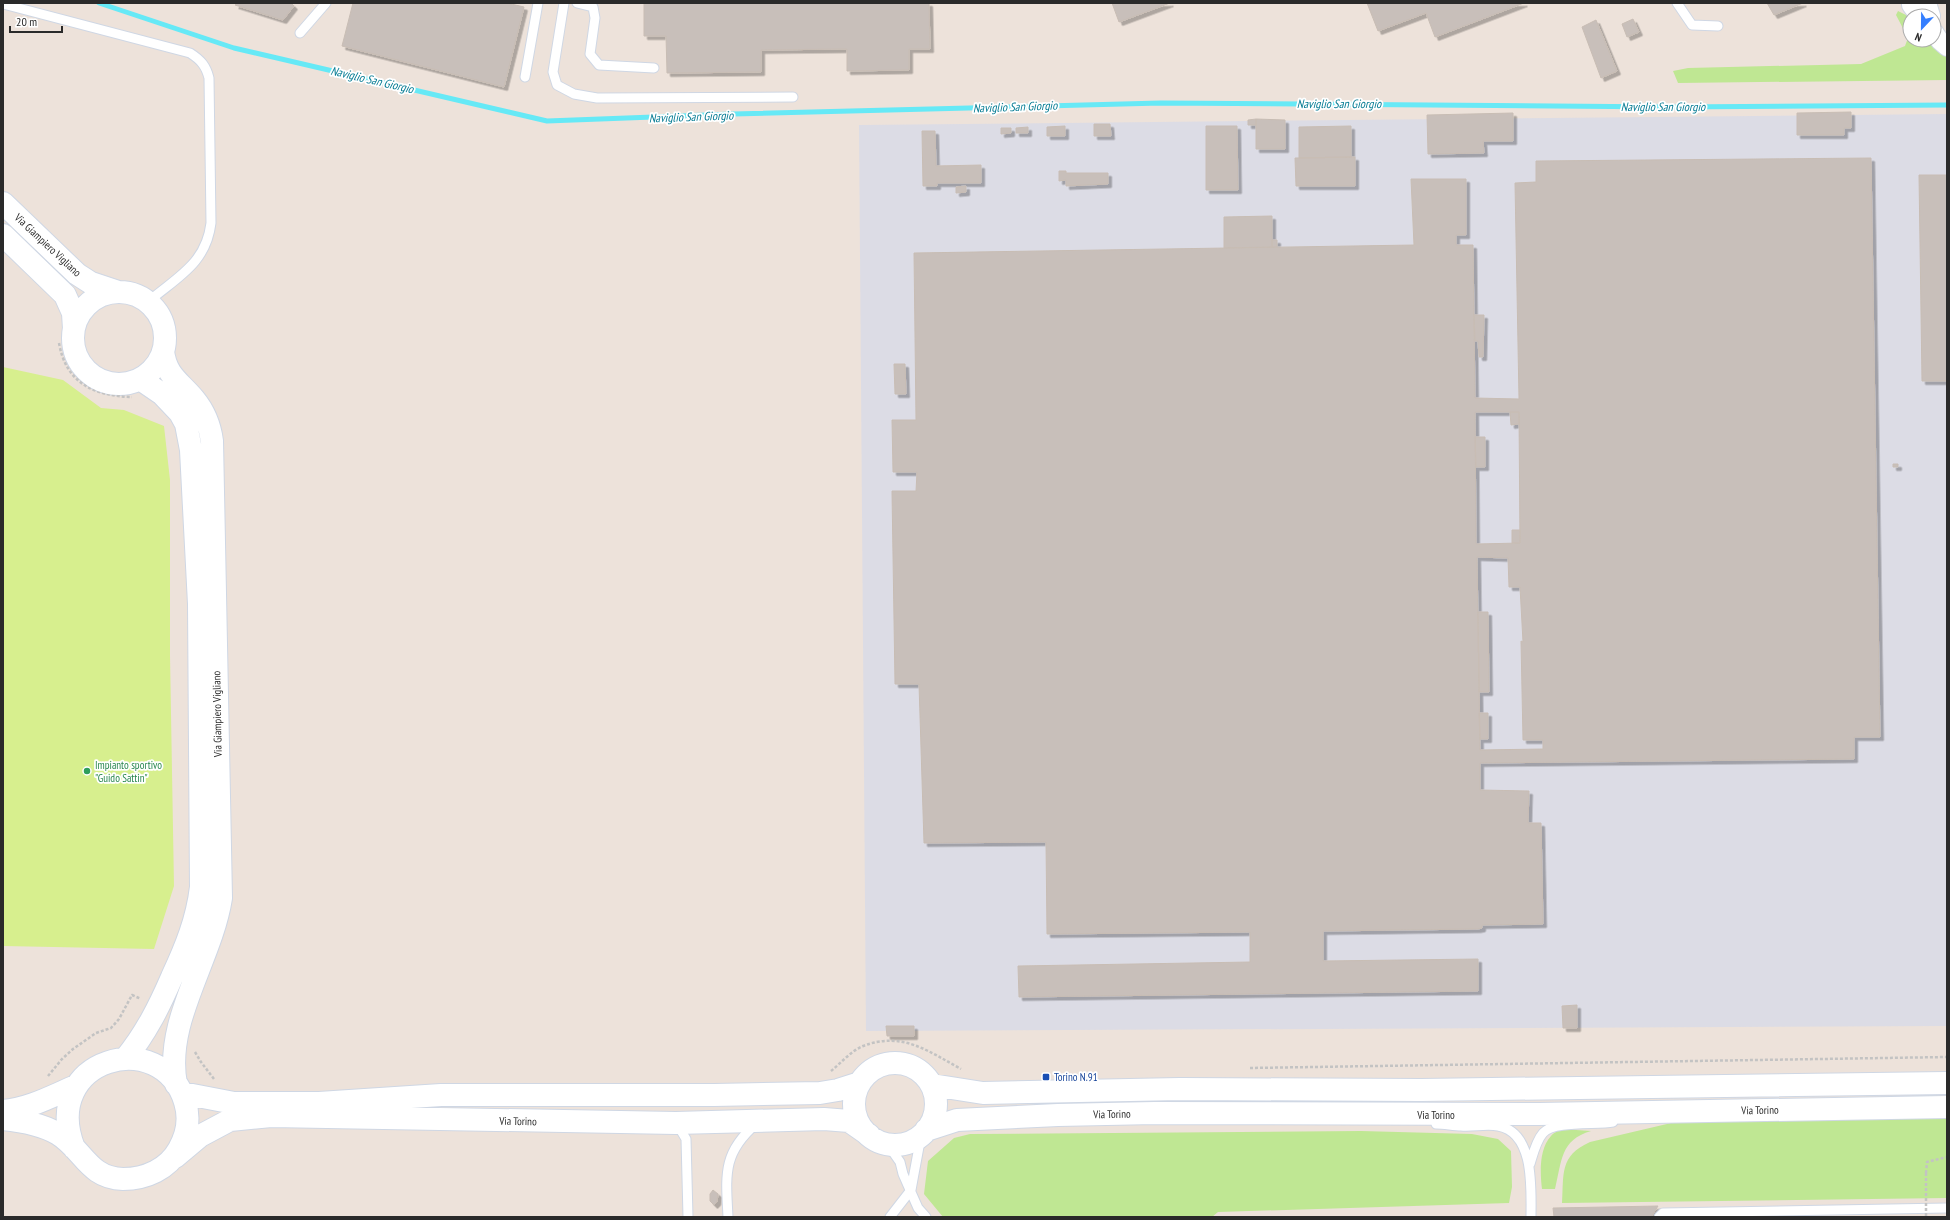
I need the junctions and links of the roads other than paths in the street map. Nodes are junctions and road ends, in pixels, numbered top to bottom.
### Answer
1 (326, 3) edge
2 (538, 3) edge
3 (564, 3) edge
4 (577, 3) edge
5 (1677, 3) edge
6 (3, 4) edge
7 (594, 5) edge
8 (1718, 26) dead end
9 (300, 32) dead end
10 (654, 68) dead end
11 (525, 77) dead end
12 (793, 97) dead end
13 (3, 202) edge
14 (3, 235) edge
15 (118, 292) junction
16 (148, 302) junction
17 (66, 333) junction
18 (163, 351) junction
19 (136, 388) junction
20 (125, 1059) junction
21 (860, 1083) junction
22 (1947, 1083) edge
23 (932, 1085) junction
24 (76, 1086) junction
25 (179, 1088) junction
26 (1947, 1107) edge
27 (3, 1111) edge
28 (1666, 1111) junction
29 (1408, 1115) junction
30 (3, 1119) edge
31 (760, 1121) junction
32 (676, 1123) junction
33 (924, 1133) junction
34 (872, 1137) junction
35 (74, 1148) junction
36 (175, 1157) junction
37 (1530, 1164) junction
38 (911, 1190) junction
39 (1947, 1208) edge
40 (688, 1217) edge
41 (728, 1217) edge
42 (890, 1217) edge
43 (926, 1217) edge
44 (1531, 1217) edge
45 (1659, 1217) edge

1 - 9 lane
2 - 11 lane
3 - 12 lane
4 - 7 lane
5 - 8 lane
6 - 16 lane
7 - 10 lane
13 - 15 main road, Via Giampiero Vigliano
14 - 17 main road, Via Giampiero Vigliano
15 - 16 main road
15 - 17 main road
16 - 18 main road
17 - 19 main road
18 - 19 main road
18 - 25 main road, Via Giampiero Vigliano
19 - 20 main road, Via Giampiero Vigliano
20 - 24 main road
20 - 25 main road
21 - 23 main road
21 - 25 main road
21 - 34 main road
22 - 23 main road
23 - 33 main road
24 - 27 main road
24 - 35 main road
25 - 36 main road
26 - 28 main road, Via Torino
28 - 29 main road, Via Torino
28 - 37 lane
29 - 33 main road, Via Torino
29 - 37 lane
30 - 35 main road
31 - 32 main road, Via Torino
31 - 34 main road, Via Torino
31 - 41 lane
32 - 36 main road, Via Torino
32 - 40 lane
33 - 34 main road
33 - 38 lane
34 - 38 lane
35 - 36 main road
37 - 44 lane
38 - 42 lane
38 - 43 lane
39 - 45 lane

